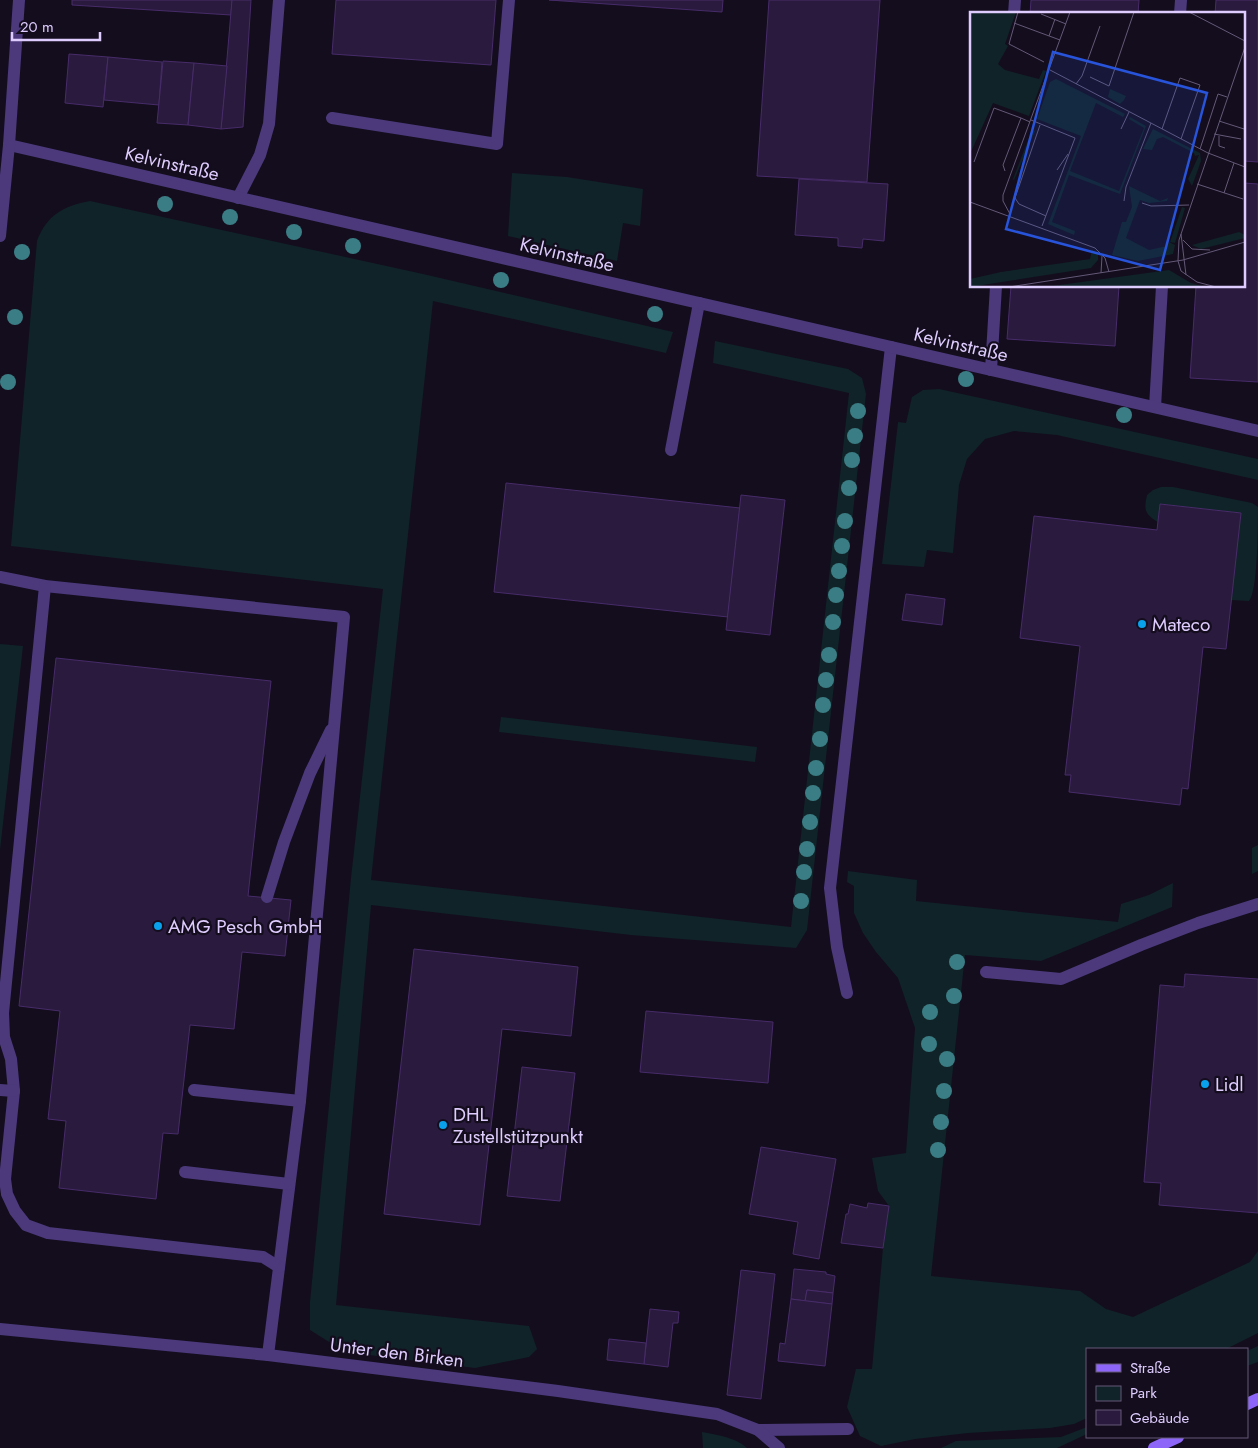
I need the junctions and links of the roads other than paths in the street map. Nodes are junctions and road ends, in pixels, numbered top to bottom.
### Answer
1 (19, 0) edge
2 (279, 0) edge
3 (509, 0) edge
4 (332, 118) dead end
5 (8, 145) junction
6 (238, 198) junction
7 (0, 236) edge
8 (996, 288) edge
9 (1162, 288) edge
10 (699, 303) junction
11 (891, 347) junction
12 (991, 370) junction
13 (1154, 408) junction
14 (1258, 431) edge
15 (671, 450) dead end
16 (0, 577) edge
17 (45, 586) junction
18 (335, 721) junction
19 (267, 898) dead end
20 (1258, 904) edge
21 (986, 972) dead end
22 (847, 993) dead end
23 (0, 1090) edge
24 (194, 1090) dead end
25 (14, 1091) junction
26 (300, 1101) junction
27 (185, 1172) dead end
28 (290, 1184) junction
29 (279, 1266) junction
30 (1, 1328) edge
31 (268, 1355) junction
32 (848, 1429) dead end
33 (758, 1430) junction
34 (1176, 1438) edge
35 (779, 1448) edge
36 (1154, 1448) edge

1 - 5 street
2 - 6 street
3 - 4 street
5 - 6 street, Kelvinstraße
5 - 7 street
6 - 10 street, Kelvinstraße
8 - 12 street
9 - 13 street
10 - 11 street, Kelvinstraße
10 - 15 street
11 - 12 street, Kelvinstraße
11 - 22 street
12 - 13 street, Kelvinstraße
13 - 14 street, Kelvinstraße
16 - 17 street
17 - 18 street
17 - 25 street
18 - 19 street
18 - 26 street
20 - 21 street
23 - 25 street
24 - 26 street
25 - 29 street
26 - 28 street
27 - 28 street
28 - 29 street
29 - 31 street
30 - 31 street, Unter den Birken
31 - 33 street, Unter den Birken
32 - 33 street
33 - 35 street, Unter den Birken
34 - 36 main road

